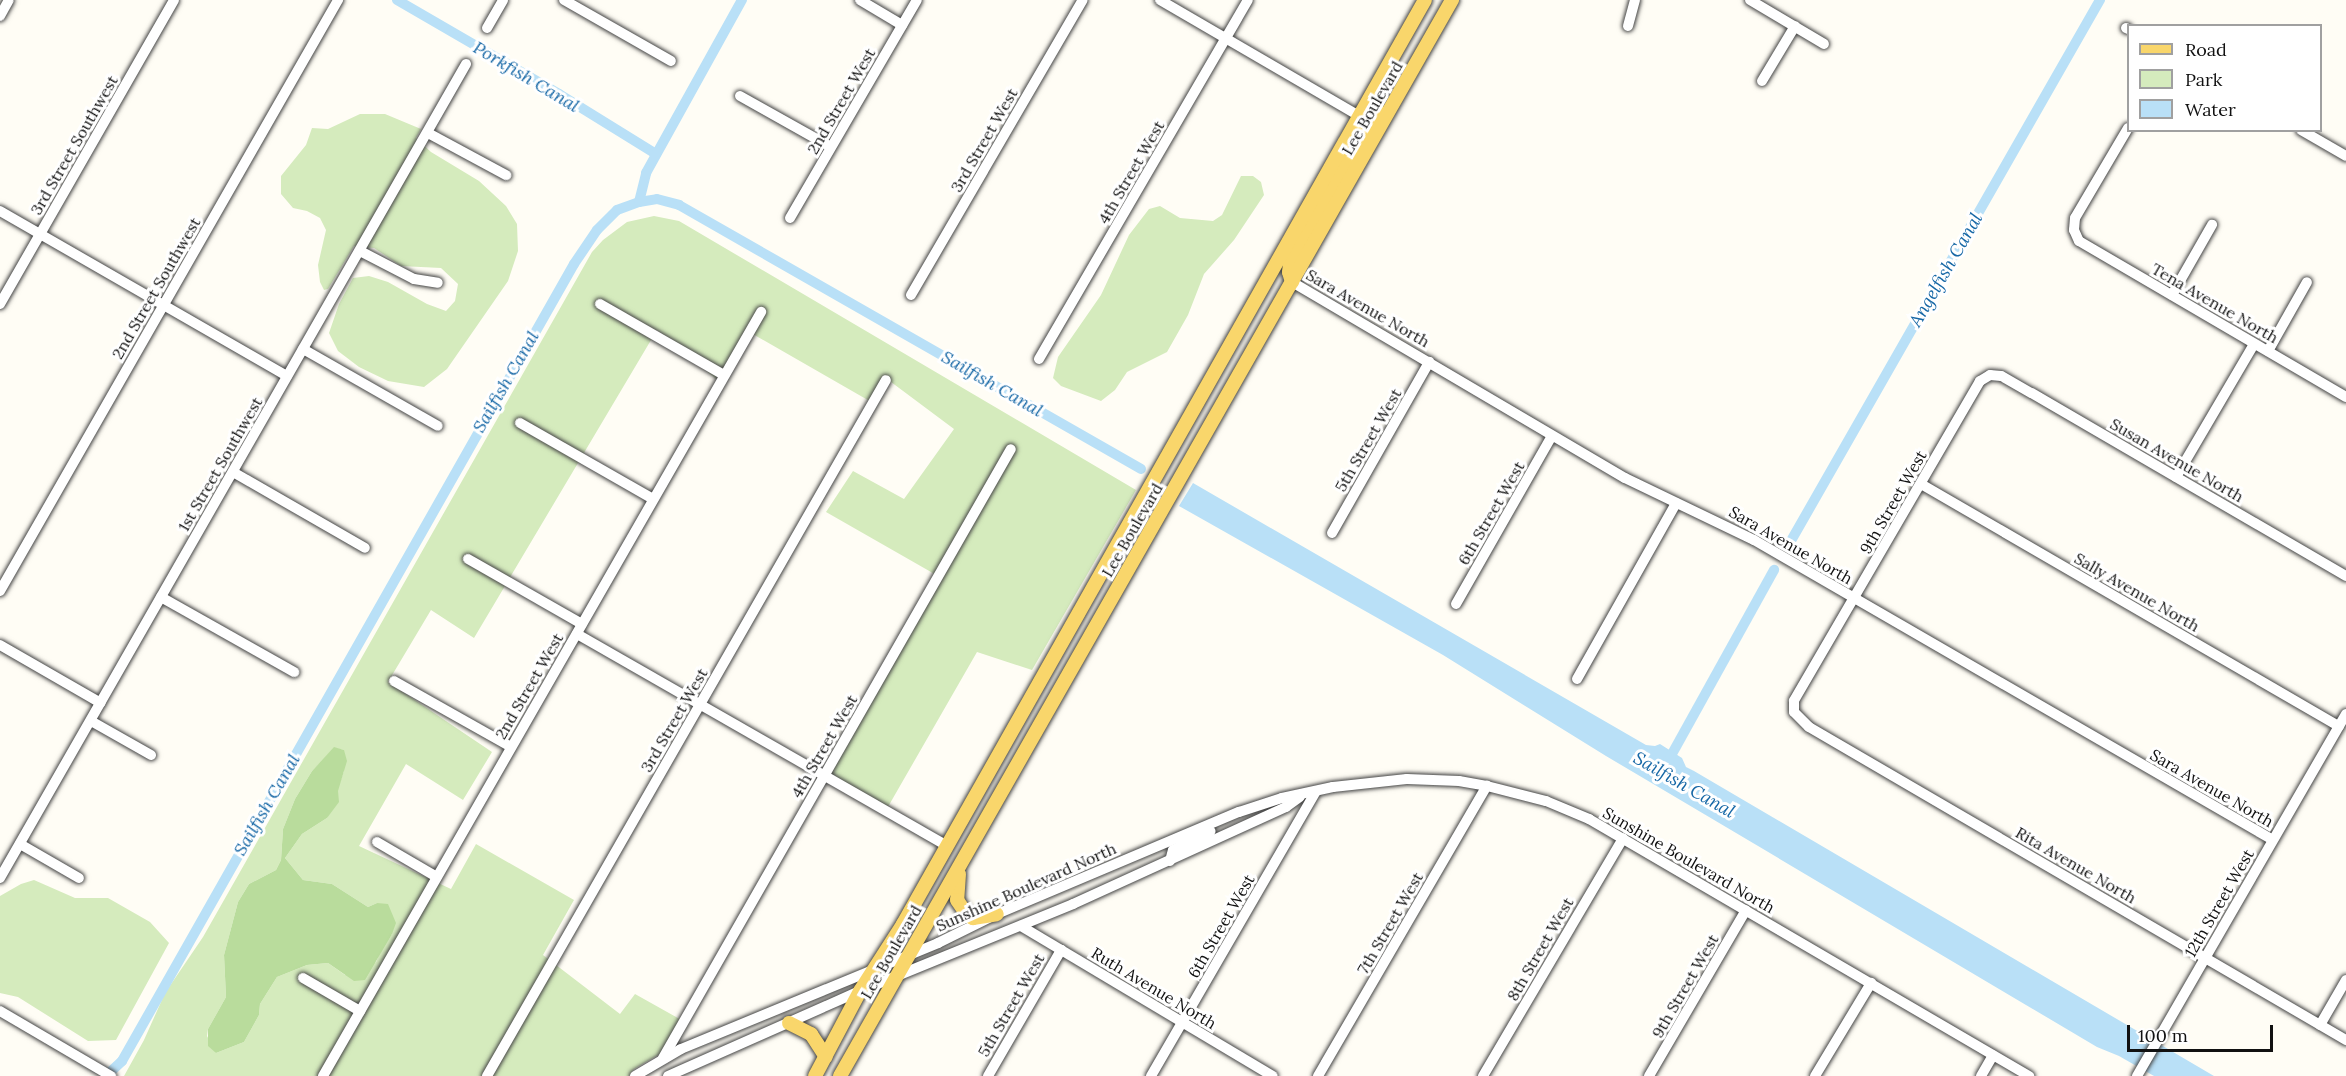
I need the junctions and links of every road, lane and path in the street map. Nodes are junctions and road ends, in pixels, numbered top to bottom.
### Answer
1 (9, 0) edge
2 (174, 0) edge
3 (338, 0) edge
4 (503, 0) edge
5 (564, 0) edge
6 (860, 0) edge
7 (917, 0) edge
8 (1083, 0) edge
9 (1160, 0) edge
10 (1248, 0) edge
11 (1425, 0) edge
12 (1452, 0) edge
13 (1635, 0) edge
14 (1750, 0) edge
15 (0, 16) edge
16 (902, 25) junction
17 (1628, 26) dead end
18 (1795, 26) junction
19 (487, 28) dead end
20 (1226, 39) junction
21 (1824, 44) dead end
22 (671, 61) dead end
23 (466, 64) dead end
24 (1762, 81) dead end
25 (1378, 82) junction
26 (740, 96) dead end
27 (1359, 116) junction
28 (2127, 130) edge
29 (428, 132) junction
30 (2304, 132) edge
31 (831, 147) junction
32 (2346, 156) edge
33 (506, 176) dead end
34 (0, 211) edge
35 (790, 218) dead end
36 (2212, 225) dead end
37 (40, 234) junction
38 (360, 251) junction
39 (1292, 282) junction
40 (2307, 282) dead end
41 (438, 283) dead end
42 (911, 295) dead end
43 (2172, 295) junction
44 (0, 304) edge
45 (600, 304) dead end
46 (164, 305) junction
47 (761, 312) dead end
48 (2254, 344) junction
49 (303, 349) junction
50 (2268, 351) junction
51 (1039, 359) dead end
52 (1429, 362) junction
53 (724, 375) junction
54 (1990, 375) joint
55 (287, 376) junction
56 (886, 380) dead end
57 (2346, 397) edge
58 (520, 423) dead end
59 (438, 426) dead end
60 (1552, 436) junction
61 (1011, 449) dead end
62 (233, 472) junction
63 (2176, 477) junction
64 (1921, 484) junction
65 (653, 499) junction
66 (1676, 503) junction
67 (1332, 533) dead end
68 (365, 548) dead end
69 (468, 558) dead end
70 (2346, 576) edge
71 (0, 591) edge
72 (161, 597) junction
73 (1854, 598) junction
74 (1456, 604) dead end
75 (579, 629) junction
76 (0, 645) edge
77 (294, 672) dead end
78 (1577, 679) dead end
79 (394, 681) dead end
80 (101, 703) junction
81 (700, 705) junction
82 (1794, 712) joint
83 (2346, 714) edge
84 (91, 721) junction
85 (2339, 726) junction
86 (511, 747) junction
87 (151, 755) dead end
88 (824, 776) junction
89 (1487, 786) junction
90 (1317, 791) junction
91 (1302, 795) junction
92 (1239, 812) junction
93 (1623, 838) junction
94 (2272, 840) junction
95 (377, 842) dead end
96 (20, 844) junction
97 (947, 846) junction
98 (1148, 850) junction
99 (1170, 861) junction
100 (960, 867) junction
101 (437, 877) junction
102 (0, 878) edge
103 (79, 878) dead end
104 (1746, 910) junction
105 (997, 914) junction
106 (1021, 926) junction
107 (1061, 950) junction
108 (906, 956) junction
109 (2205, 958) junction
110 (873, 969) junction
111 (303, 978) dead end
112 (894, 978) junction
113 (2346, 981) edge
114 (1870, 983) junction
115 (860, 991) junction
116 (0, 1011) edge
117 (360, 1011) junction
118 (1182, 1022) junction
119 (789, 1023) junction
120 (2320, 1024) junction
121 (2346, 1040) edge
122 (1993, 1055) junction
123 (826, 1057) junction
124 (663, 1058) junction
125 (111, 1076) edge
126 (323, 1076) edge
127 (487, 1076) edge
128 (635, 1076) edge
129 (668, 1076) edge
130 (815, 1076) edge
131 (840, 1076) edge
132 (988, 1076) edge
133 (1151, 1076) edge
134 (1273, 1076) edge
135 (1318, 1076) edge
136 (1483, 1076) edge
137 (1649, 1076) edge
138 (1815, 1076) edge
139 (1981, 1076) edge
140 (2028, 1076) edge
141 (2137, 1076) edge

1 - 15 street
2 - 37 street, 3rd Street Southwest
3 - 46 street, 2nd Street Southwest
4 - 19 street
5 - 22 street
6 - 16 street
7 - 16 street, 2nd Street West
8 - 42 street, 3rd Street West
9 - 20 street
10 - 20 street, 4th Street West
11 - 25 main road, Lee Boulevard
12 - 39 main road, Lee Boulevard
13 - 17 street
14 - 18 street
16 - 31 street, 2nd Street West
18 - 21 street
18 - 24 street
20 - 27 street
20 - 51 street, 4th Street West
23 - 29 street, 1st Street Southwest
25 - 27 main road, Lee Boulevard
25 - 39 main road
26 - 31 street
27 - 97 main road, Lee Boulevard
28 - 43 street, Tena Avenue North
29 - 33 street
29 - 38 street, 1st Street Southwest
30 - 32 street
31 - 35 street, 2nd Street West
34 - 37 street
36 - 43 street
37 - 44 street, 3rd Street Southwest
37 - 46 street
38 - 41 street
38 - 49 street, 1st Street Southwest
39 - 52 street, Sara Avenue North
39 - 100 main road, Lee Boulevard
40 - 50 street
43 - 48 street, Tena Avenue North
45 - 53 street
46 - 55 street
46 - 71 street, 2nd Street Southwest
47 - 53 street, 2nd Street West
48 - 50 street, Tena Avenue North
48 - 63 street
49 - 55 street, 1st Street Southwest
49 - 59 street
50 - 57 street, Tena Avenue North
52 - 60 street, Sara Avenue North
52 - 67 street, 5th Street West
53 - 65 street, 2nd Street West
54 - 63 street, Susan Avenue North
54 - 64 street, 9th Street West
55 - 62 street, 1st Street Southwest
56 - 81 street, 3rd Street West
58 - 65 street
60 - 66 street, Sara Avenue North
60 - 74 street, 6th Street West
61 - 88 street, 4th Street West
62 - 68 street
62 - 72 street, 1st Street Southwest
63 - 70 street, Susan Avenue North
64 - 73 street, 9th Street West
64 - 85 street, Sally Avenue North
65 - 75 street, 2nd Street West
66 - 73 street, Sara Avenue North
66 - 78 street
69 - 75 street
72 - 77 street
72 - 80 street, 1st Street Southwest
73 - 82 street, 9th Street West
73 - 94 street, Sara Avenue North
75 - 81 street
75 - 86 street, 2nd Street West
76 - 80 street
79 - 86 street
80 - 84 street, 1st Street Southwest
81 - 88 street
81 - 127 street, 3rd Street West
82 - 109 street, Rita Avenue North
83 - 85 street, 12th Street West
84 - 87 street
84 - 96 street, 1st Street Southwest
85 - 94 street, 12th Street West
86 - 101 street, 2nd Street West
88 - 97 street
88 - 124 street, 4th Street West
89 - 90 street, Sunshine Boulevard North
89 - 93 street, Sunshine Boulevard North
89 - 135 street, 7th Street West
90 - 91 street, Sunshine Boulevard North
90 - 118 street, 6th Street West
91 - 92 street, Sunshine Boulevard North
91 - 99 street, Sunshine Boulevard North
92 - 98 street, Sunshine Boulevard North
92 - 99 street
93 - 104 street, Sunshine Boulevard North
93 - 136 street, 8th Street West
94 - 109 street, 12th Street West
95 - 101 street
96 - 102 street, 1st Street Southwest
96 - 103 street
97 - 110 main road, Lee Boulevard
98 - 99 street
98 - 105 street, Sunshine Boulevard North
99 - 106 street, Sunshine Boulevard North
100 - 105 main road
100 - 108 main road, Lee Boulevard
101 - 117 street, 2nd Street West
104 - 114 street, Sunshine Boulevard North
104 - 137 street, 9th Street West
105 - 108 street, Sunshine Boulevard North
106 - 107 street, Ruth Avenue North
106 - 112 street, Sunshine Boulevard North
107 - 118 street, Ruth Avenue North
107 - 132 street, 5th Street West
108 - 110 street, Sunshine Boulevard North
108 - 112 main road, Lee Boulevard
109 - 120 street, Rita Avenue North
109 - 141 street, 12th Street West
110 - 115 main road, Lee Boulevard
110 - 124 street, Sunshine Boulevard North
111 - 117 street
112 - 115 street, Sunshine Boulevard North
112 - 131 main road, Lee Boulevard
113 - 120 street
114 - 122 street, Sunshine Boulevard North
114 - 138 street
115 - 119 street, Sunshine Boulevard North
115 - 123 main road, Lee Boulevard
116 - 125 street
117 - 126 street, 2nd Street West
118 - 133 street, 6th Street West
118 - 134 street, Ruth Avenue North
119 - 123 main road
119 - 129 street, Sunshine Boulevard North
120 - 121 street, Rita Avenue North
122 - 139 street
122 - 140 street, Sunshine Boulevard North
123 - 130 main road, Lee Boulevard
124 - 128 street, Sunshine Boulevard North

